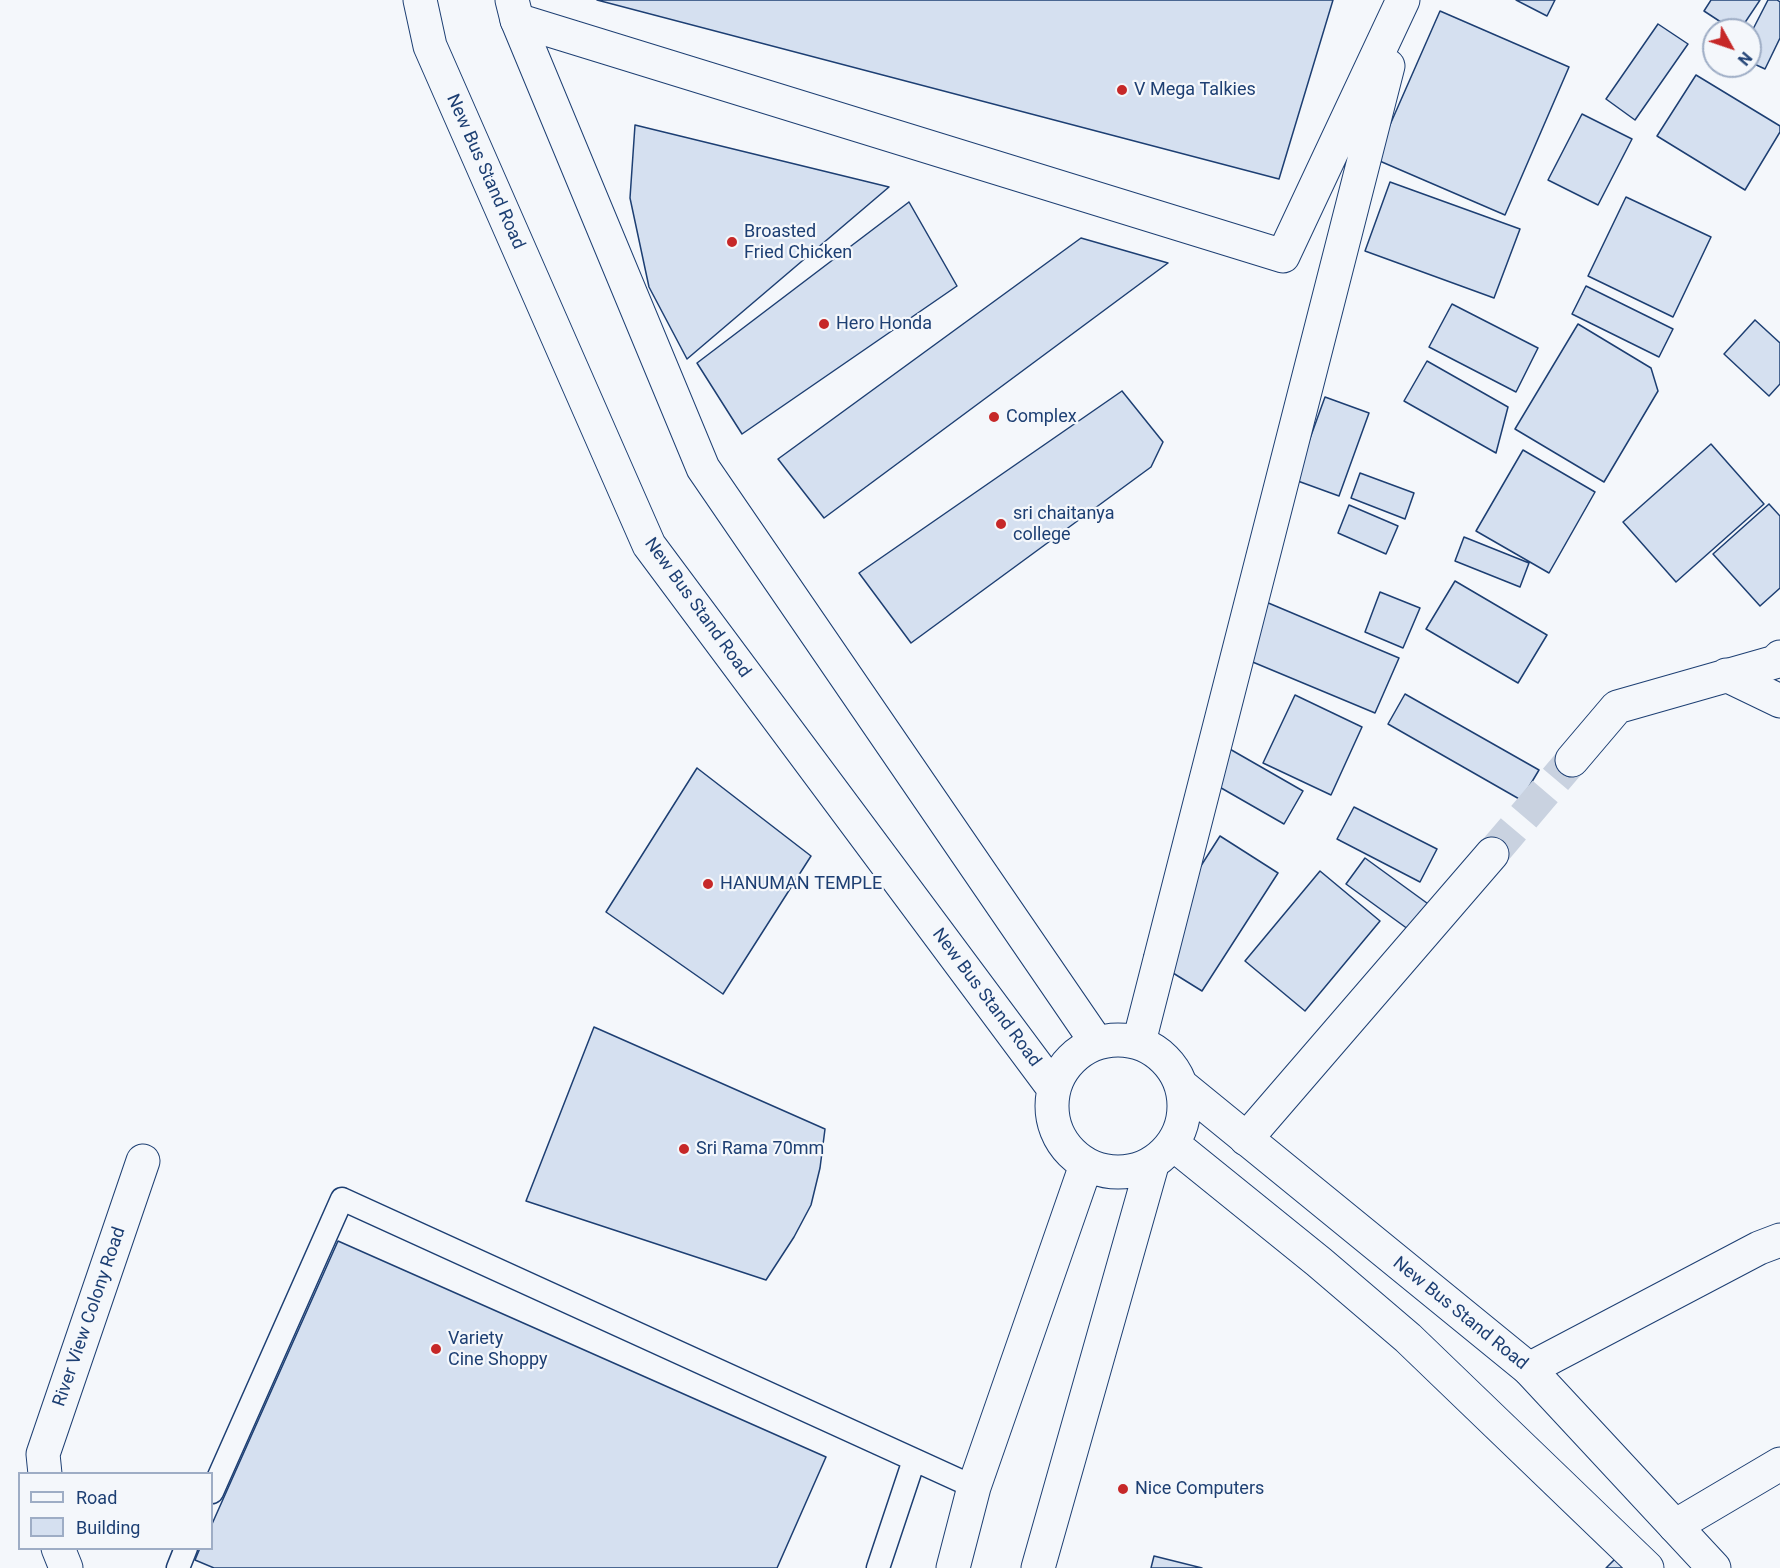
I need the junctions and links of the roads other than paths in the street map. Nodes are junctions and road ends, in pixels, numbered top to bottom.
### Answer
1 (420, 0) edge
2 (1404, 0) edge
3 (514, 10) edge
4 (1780, 657) edge
5 (1726, 675) junction
6 (1780, 701) edge
7 (1572, 760) tunnel mouth
8 (1492, 854) tunnel mouth
9 (1139, 1042) junction
10 (1097, 1043) junction
11 (1182, 1086) junction
12 (1054, 1089) junction
13 (1246, 1139) junction
14 (1162, 1154) junction
15 (143, 1161) dead end
16 (1086, 1165) junction
17 (1780, 1240) edge
18 (1530, 1369) junction
19 (914, 1460) junction
20 (1780, 1464) edge
21 (45, 1472) edge
22 (974, 1487) junction
23 (213, 1490) edge
24 (1675, 1526) junction
25 (59, 1550) edge
26 (185, 1550) edge
27 (66, 1568) edge
28 (178, 1568) edge
29 (878, 1568) edge
30 (953, 1568) edge
31 (1038, 1568) edge
32 (1647, 1568) edge
33 (1714, 1568) edge

1 - 12 main road, New Bus Stand Road
2 - 3 main road
2 - 9 main road
3 - 10 main road
4 - 5 main road
5 - 6 main road
5 - 7 main road
8 - 13 main road
9 - 10 main road
9 - 11 main road
10 - 12 main road
11 - 13 main road, New Bus Stand Road
11 - 14 main road
12 - 16 main road
13 - 18 main road, New Bus Stand Road
14 - 16 main road
14 - 31 main road
14 - 32 main road
15 - 21 main road, River View Colony Road
16 - 22 main road
17 - 18 main road
18 - 24 main road, New Bus Stand Road
19 - 22 lane
19 - 23 lane
19 - 29 lane
20 - 24 main road
22 - 30 main road
24 - 33 main road, New Bus Stand Road
25 - 27 main road
26 - 28 lane

